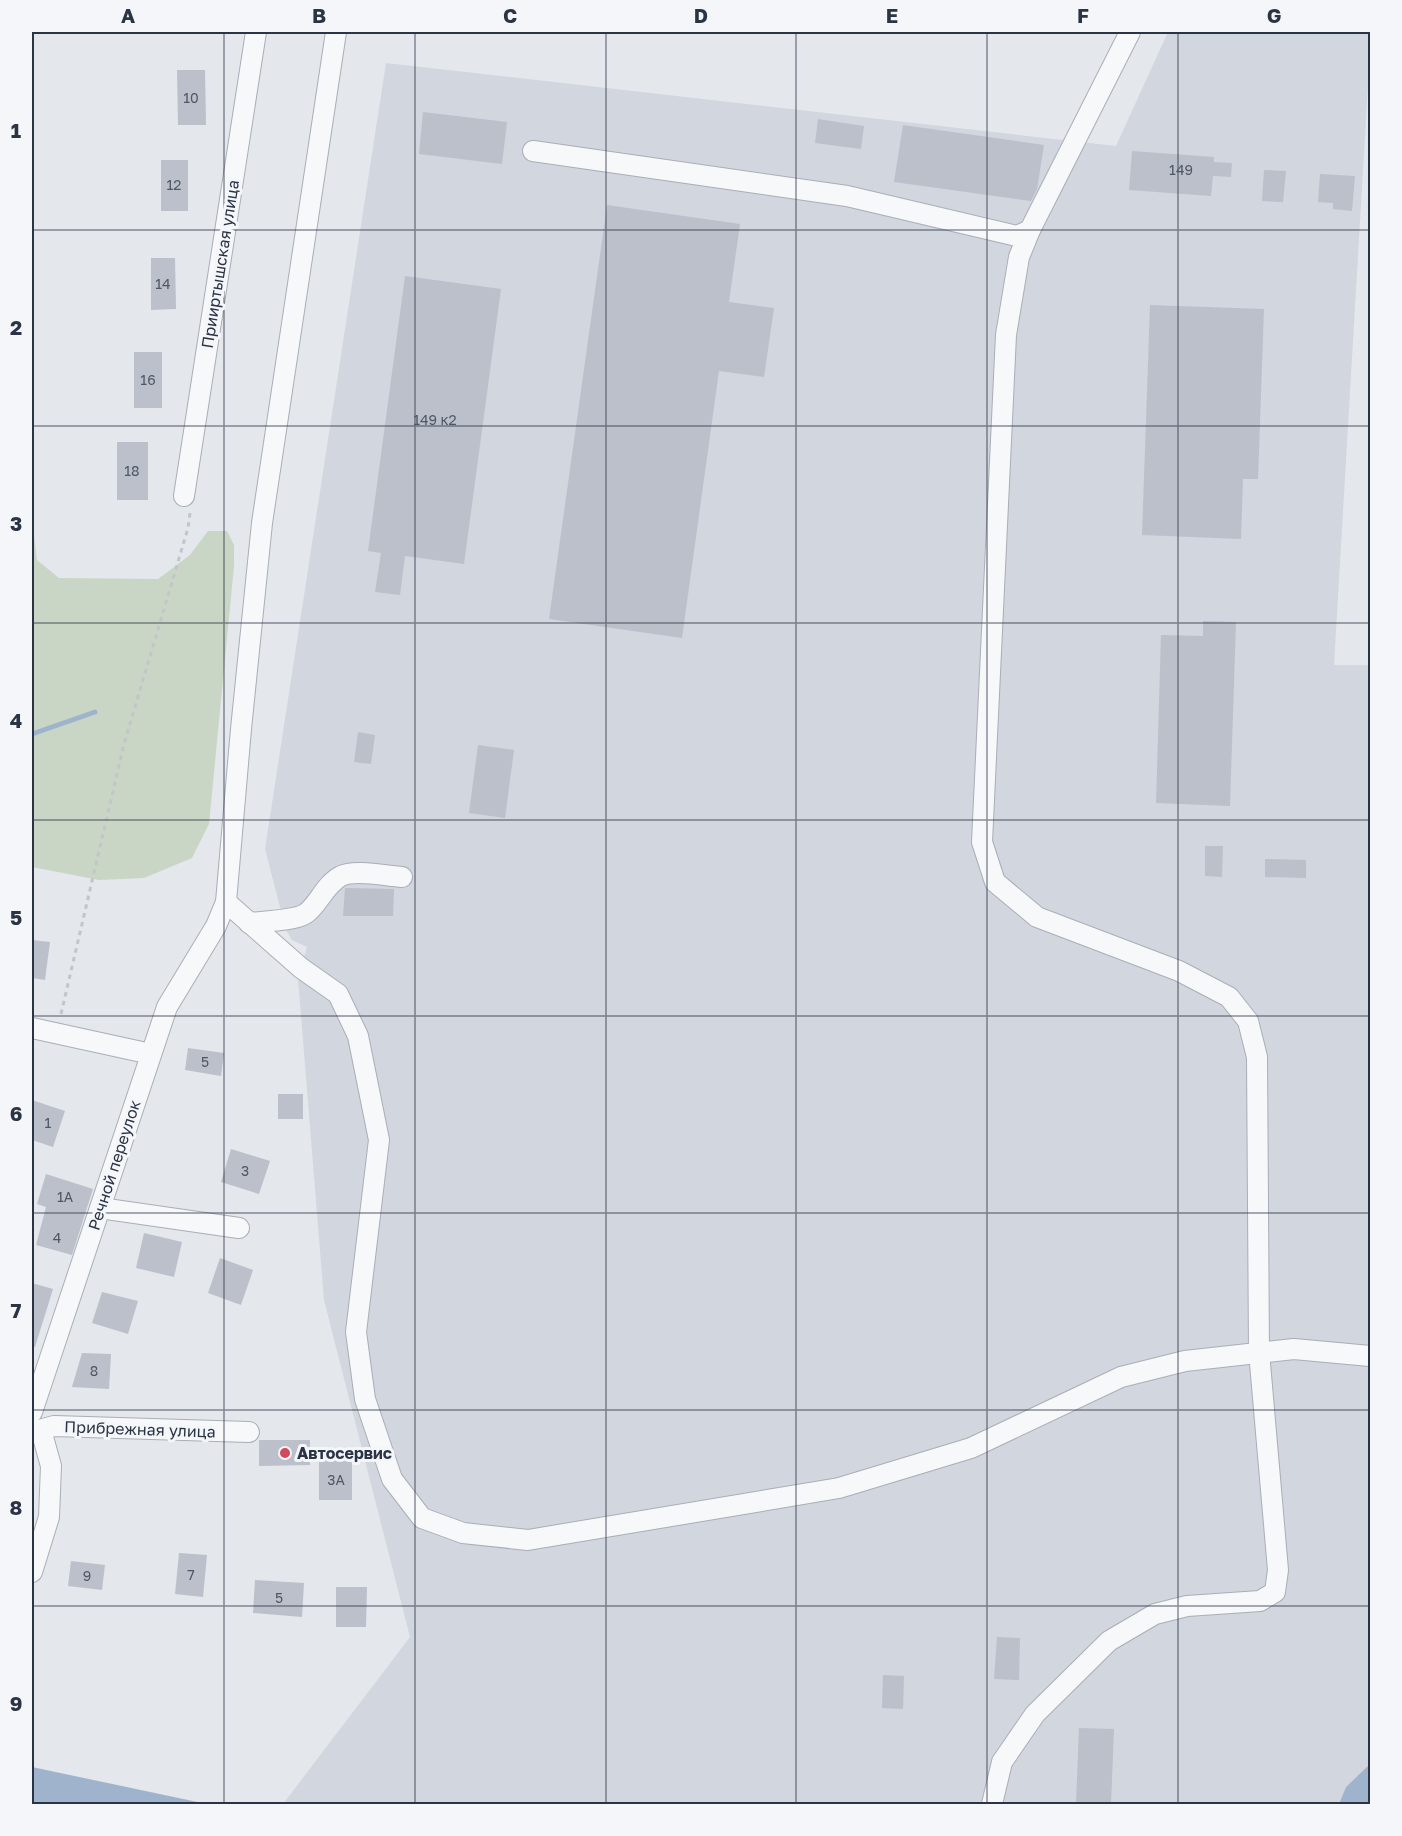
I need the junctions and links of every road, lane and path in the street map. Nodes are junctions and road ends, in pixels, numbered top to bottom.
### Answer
1 (256, 32) edge
2 (336, 32) edge
3 (1130, 32) edge
4 (533, 151) dead end
5 (1030, 230) junction
6 (184, 496) joint
7 (402, 877) dead end
8 (226, 902) junction
9 (249, 923) junction
10 (32, 1028) edge
11 (56, 1034) junction
12 (152, 1054) junction
13 (100, 1208) junction
14 (239, 1228) dead end
15 (1259, 1352) junction
16 (1371, 1356) edge
17 (35, 1425) edge
18 (249, 1432) dead end
19 (32, 1572) edge
20 (992, 1804) edge

1 - 6 street, Прииртышская улица
2 - 8 street, Речной переулок
3 - 5 street
4 - 5 street
5 - 15 street
6 - 11 path
7 - 9 street
8 - 9 street
8 - 12 street, Речной переулок
9 - 15 street
10 - 11 street
11 - 12 street
12 - 13 street, Речной переулок
13 - 14 street
13 - 17 street, Речной переулок
15 - 16 street
15 - 20 street
17 - 18 street, Прибрежная улица
17 - 19 street

